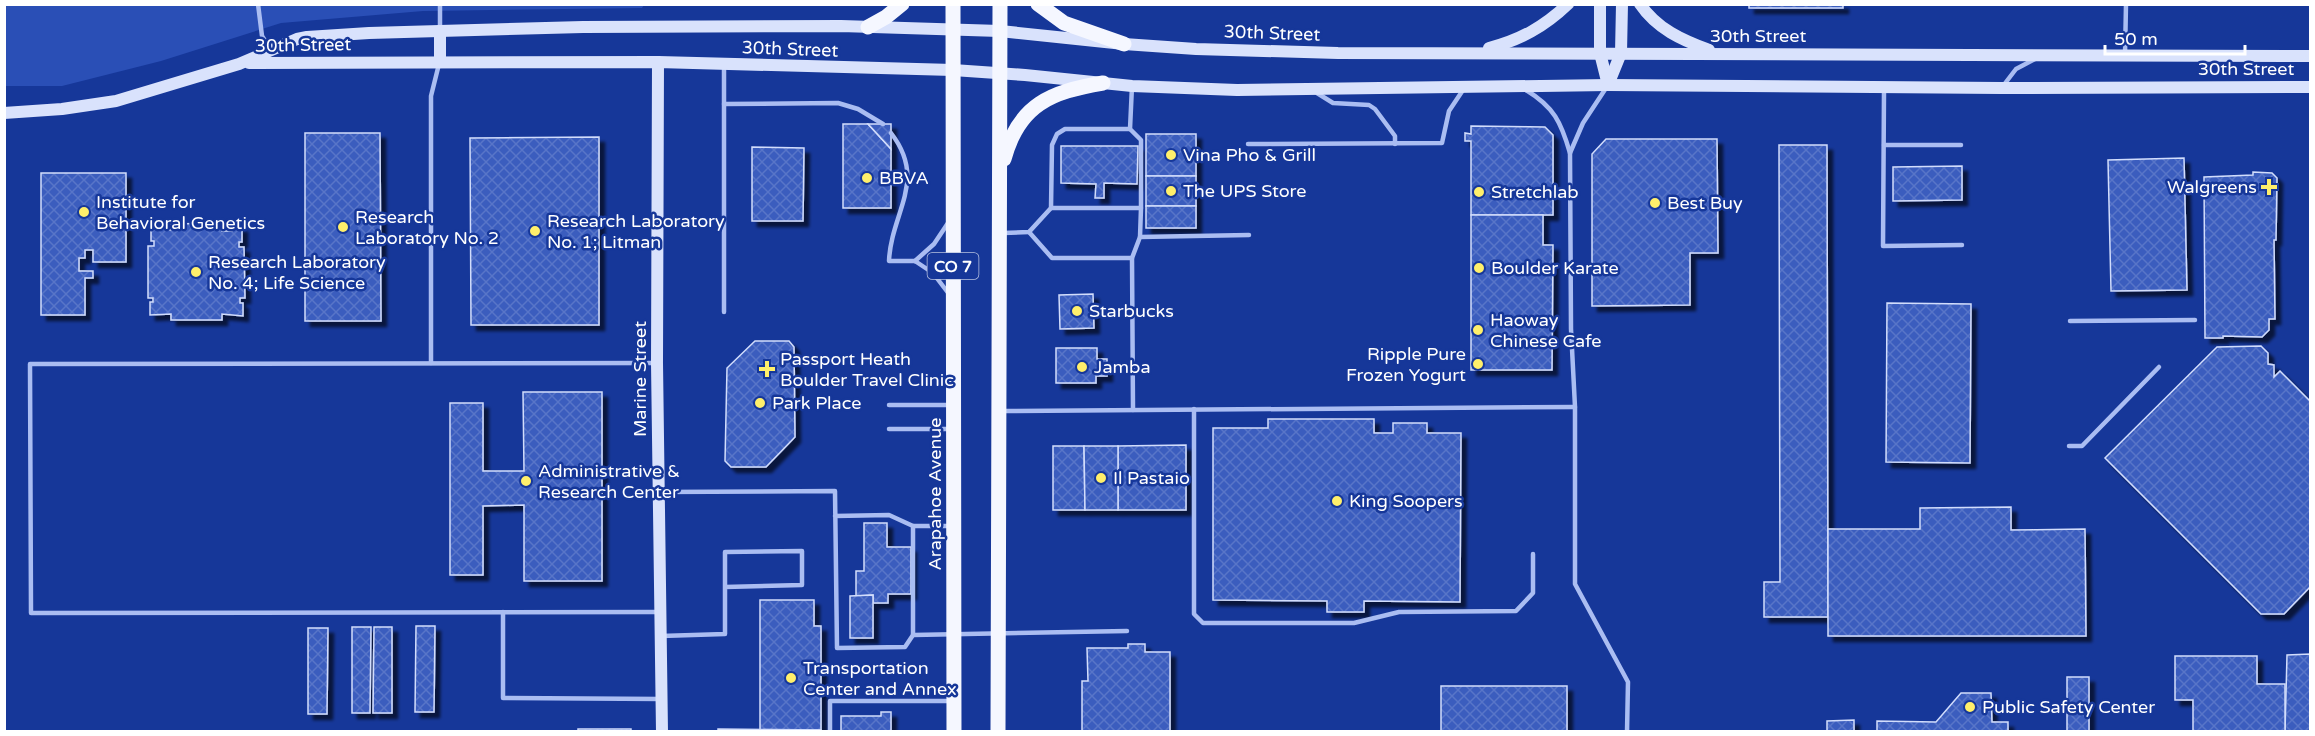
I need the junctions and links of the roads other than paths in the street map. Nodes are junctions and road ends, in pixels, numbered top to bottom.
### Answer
1 (258, 4) edge
2 (440, 4) edge
3 (902, 4) edge
4 (953, 4) edge
5 (1000, 4) edge
6 (1038, 4) edge
7 (1568, 4) edge
8 (1600, 4) edge
9 (1622, 4) edge
10 (1640, 4) edge
11 (2126, 4) edge
12 (868, 27) junction
13 (953, 29) junction
14 (440, 30) junction
15 (1000, 32) junction
16 (1124, 44) junction
17 (1472, 52) junction
18 (1600, 53) junction
19 (1621, 53) junction
20 (1719, 53) junction
21 (2042, 54) junction
22 (2125, 55) junction
23 (274, 56) junction
24 (2310, 56) edge
25 (440, 62) junction
26 (658, 62) junction
27 (724, 65) junction
28 (953, 70) junction
29 (1000, 73) junction
30 (1103, 83) junction
31 (1608, 85) junction
32 (1132, 86) junction
33 (1464, 87) junction
34 (1521, 87) junction
35 (1884, 87) junction
36 (2310, 87) edge
37 (2001, 88) junction
38 (1312, 90) junction
39 (724, 104) junction
40 (4, 113) edge
41 (884, 124) dead end
42 (1130, 129) junction
43 (891, 133) dead end
44 (1248, 144) dead end
45 (1395, 144) junction
46 (1961, 145) dead end
47 (1884, 146) junction
48 (1570, 153) junction
49 (1000, 173) junction
50 (1051, 208) junction
51 (1141, 208) junction
52 (953, 216) junction
53 (1029, 232) junction
54 (1000, 233) junction
55 (1249, 235) dead end
56 (1140, 237) junction
57 (1962, 245) dead end
58 (1132, 258) junction
59 (915, 261) junction
60 (954, 301) junction
61 (724, 312) dead end
62 (2195, 320) dead end
63 (2070, 321) dead end
64 (431, 363) junction
65 (657, 363) junction
66 (2159, 367) dead end
67 (889, 405) dead end
68 (954, 405) junction
69 (1575, 407) junction
70 (1133, 410) junction
71 (1194, 410) junction
72 (999, 411) junction
73 (889, 429) dead end
74 (954, 429) junction
75 (2069, 446) dead end
76 (659, 492) junction
77 (835, 516) junction
78 (913, 526) junction
79 (954, 526) junction
80 (1533, 554) dead end
81 (725, 587) junction
82 (503, 612) junction
83 (661, 612) junction
84 (1127, 631) dead end
85 (998, 632) junction
86 (955, 634) junction
87 (913, 635) junction
88 (661, 636) junction
89 (662, 699) junction
90 (954, 701) junction
91 (662, 732) edge
92 (830, 732) edge
93 (954, 732) edge
94 (998, 732) edge
95 (1628, 732) edge

1 - 23 lane
2 - 14 lane
3 - 12 main road
4 - 13 main road, Arapahoe Avenue / CO 7
5 - 15 main road, CO 7
6 - 16 main road
7 - 17 main road
8 - 18 main road
9 - 19 main road
10 - 20 main road
11 - 22 lane
12 - 13 main road, 30th Street
12 - 14 main road, 30th Street
13 - 15 main road, 30th Street
13 - 28 main road, Arapahoe Avenue / CO 7
14 - 23 main road, 30th Street
14 - 25 main road
15 - 16 main road, 30th Street
15 - 29 main road, CO 7
16 - 17 main road, 30th Street
17 - 18 main road, 30th Street
18 - 19 main road, 30th Street
18 - 31 main road
19 - 20 main road, 30th Street
19 - 31 main road
20 - 21 main road, 30th Street
21 - 22 main road, 30th Street
21 - 37 lane
22 - 24 main road, 30th Street
23 - 25 main road, 30th Street
23 - 40 main road, 30th Street
25 - 26 main road, 30th Street
25 - 64 lane
26 - 27 main road, 30th Street
26 - 65 main road, Marine Street
27 - 28 main road, 30th Street
27 - 39 lane
28 - 29 main road, 30th Street
28 - 52 main road, Arapahoe Avenue / CO 7
29 - 30 main road, 30th Street
29 - 49 main road, CO 7
30 - 32 main road, 30th Street
30 - 49 main road
31 - 34 main road, 30th Street
31 - 35 main road, 30th Street
31 - 48 lane
32 - 38 main road, 30th Street
32 - 42 lane
33 - 34 main road, 30th Street
33 - 38 main road, 30th Street
33 - 45 lane
34 - 48 lane
35 - 37 main road, 30th Street
35 - 47 lane
36 - 37 main road, 30th Street
38 - 45 lane
39 - 41 lane
39 - 61 lane
42 - 50 lane
42 - 51 lane
43 - 59 lane
44 - 45 lane
46 - 47 lane
47 - 57 lane
48 - 69 lane
49 - 54 main road, CO 7
50 - 51 lane
50 - 53 lane
51 - 56 lane
52 - 59 lane
52 - 60 main road, Arapahoe Avenue / CO 7
53 - 54 lane
53 - 58 lane
54 - 72 main road, CO 7
55 - 56 lane
56 - 58 lane
58 - 70 lane
59 - 60 lane
60 - 68 main road, Arapahoe Avenue / CO 7
62 - 63 lane
64 - 65 lane
64 - 82 lane
65 - 76 main road, Marine Street
66 - 75 lane
67 - 68 lane
68 - 74 main road, Arapahoe Avenue / CO 7
69 - 71 lane
69 - 95 lane
70 - 71 lane
70 - 72 lane
71 - 80 lane
72 - 85 main road, CO 7
73 - 74 lane
74 - 79 main road, Arapahoe Avenue / CO 7
76 - 77 lane
76 - 83 main road, Marine Street
77 - 78 lane
77 - 87 lane
78 - 79 lane
78 - 87 lane
79 - 86 main road, Arapahoe Avenue / CO 7
81 - 81 lane
81 - 88 lane
82 - 83 lane
82 - 89 lane
83 - 88 main road, Marine Street
84 - 85 lane
85 - 86 lane
85 - 94 main road, CO 7
86 - 87 lane
86 - 90 main road, Arapahoe Avenue / CO 7
88 - 89 main road, Marine Street
89 - 91 main road, Marine Street
90 - 92 lane
90 - 93 main road, Arapahoe Avenue / CO 7

